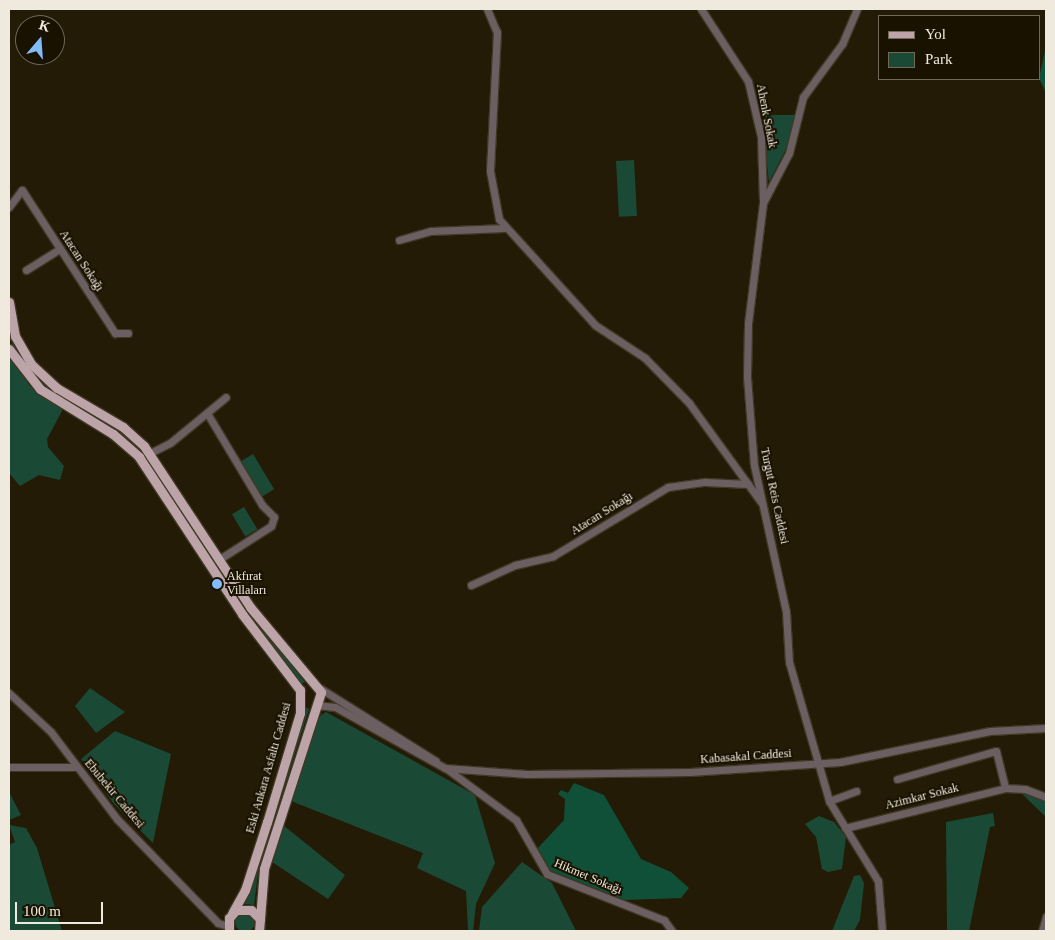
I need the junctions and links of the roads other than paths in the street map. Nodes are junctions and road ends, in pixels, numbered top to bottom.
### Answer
1 (487, 9) edge
2 (701, 9) edge
3 (857, 9) edge
4 (763, 203) junction
5 (9, 207) edge
6 (504, 228) junction
7 (399, 240) dead end
8 (60, 249) junction
9 (26, 270) dead end
10 (9, 302) edge
11 (128, 333) dead end
12 (9, 349) edge
13 (226, 397) dead end
14 (207, 414) junction
15 (150, 453) junction
16 (748, 484) junction
17 (765, 506) junction
18 (218, 560) junction
19 (471, 585) dead end
20 (318, 687) junction
21 (9, 693) edge
22 (302, 698) junction
23 (316, 705) junction
24 (1046, 728) edge
25 (819, 763) junction
26 (9, 767) edge
27 (75, 767) junction
28 (445, 768) junction
29 (898, 780) dead end
30 (1005, 788) junction
31 (856, 791) dead end
32 (1046, 797) edge
33 (829, 801) junction
34 (845, 828) junction
35 (232, 913) junction
36 (1046, 917) edge
37 (261, 928) edge
38 (228, 929) edge
39 (672, 931) edge
40 (882, 931) edge
41 (1042, 931) edge

1 - 6 street
2 - 4 street, Ahenk Sokak
3 - 4 street, Turgut Reis Caddesi
4 - 17 street, Turgut Reis Caddesi
5 - 8 street, Atacan Sokağı
6 - 7 street
6 - 16 street
8 - 9 street
8 - 11 street, Atacan Sokağı
10 - 15 main road
12 - 22 main road, Eski Ankara Asfaltı Caddesi
13 - 14 street
14 - 15 street
14 - 18 street
15 - 18 main road
16 - 17 street
16 - 19 street, Atacan Sokağı
17 - 25 street, Turgut Reis Caddesi
18 - 20 main road
20 - 22 main road
20 - 23 main road
20 - 28 street, Hikmet Sokağı
21 - 27 street, Ebubekir Caddesi
22 - 23 main road
22 - 35 main road, Eski Ankara Asfaltı Caddesi
23 - 28 street, Hikmet Sokağı
23 - 37 main road, Eski Ankara Asfaltı Caddesi
24 - 25 street, Kabasakal Caddesi
25 - 28 street, Kabasakal Caddesi
25 - 33 street, Turgut Reis Caddesi
26 - 27 street
27 - 38 street, Ebubekir Caddesi
28 - 39 street, Hikmet Sokağı
29 - 30 street, Azimkar Sokak
30 - 32 street, Azimkar Sokak
30 - 34 street, Azimkar Sokak
31 - 33 street
33 - 34 street, Turgut Reis Caddesi
34 - 40 street, Turgut Reis Caddesi
35 - 37 main road, Eski Ankara Asfaltı Caddesi
35 - 38 main road, Eski Ankara Asfaltı Caddesi
36 - 41 street

